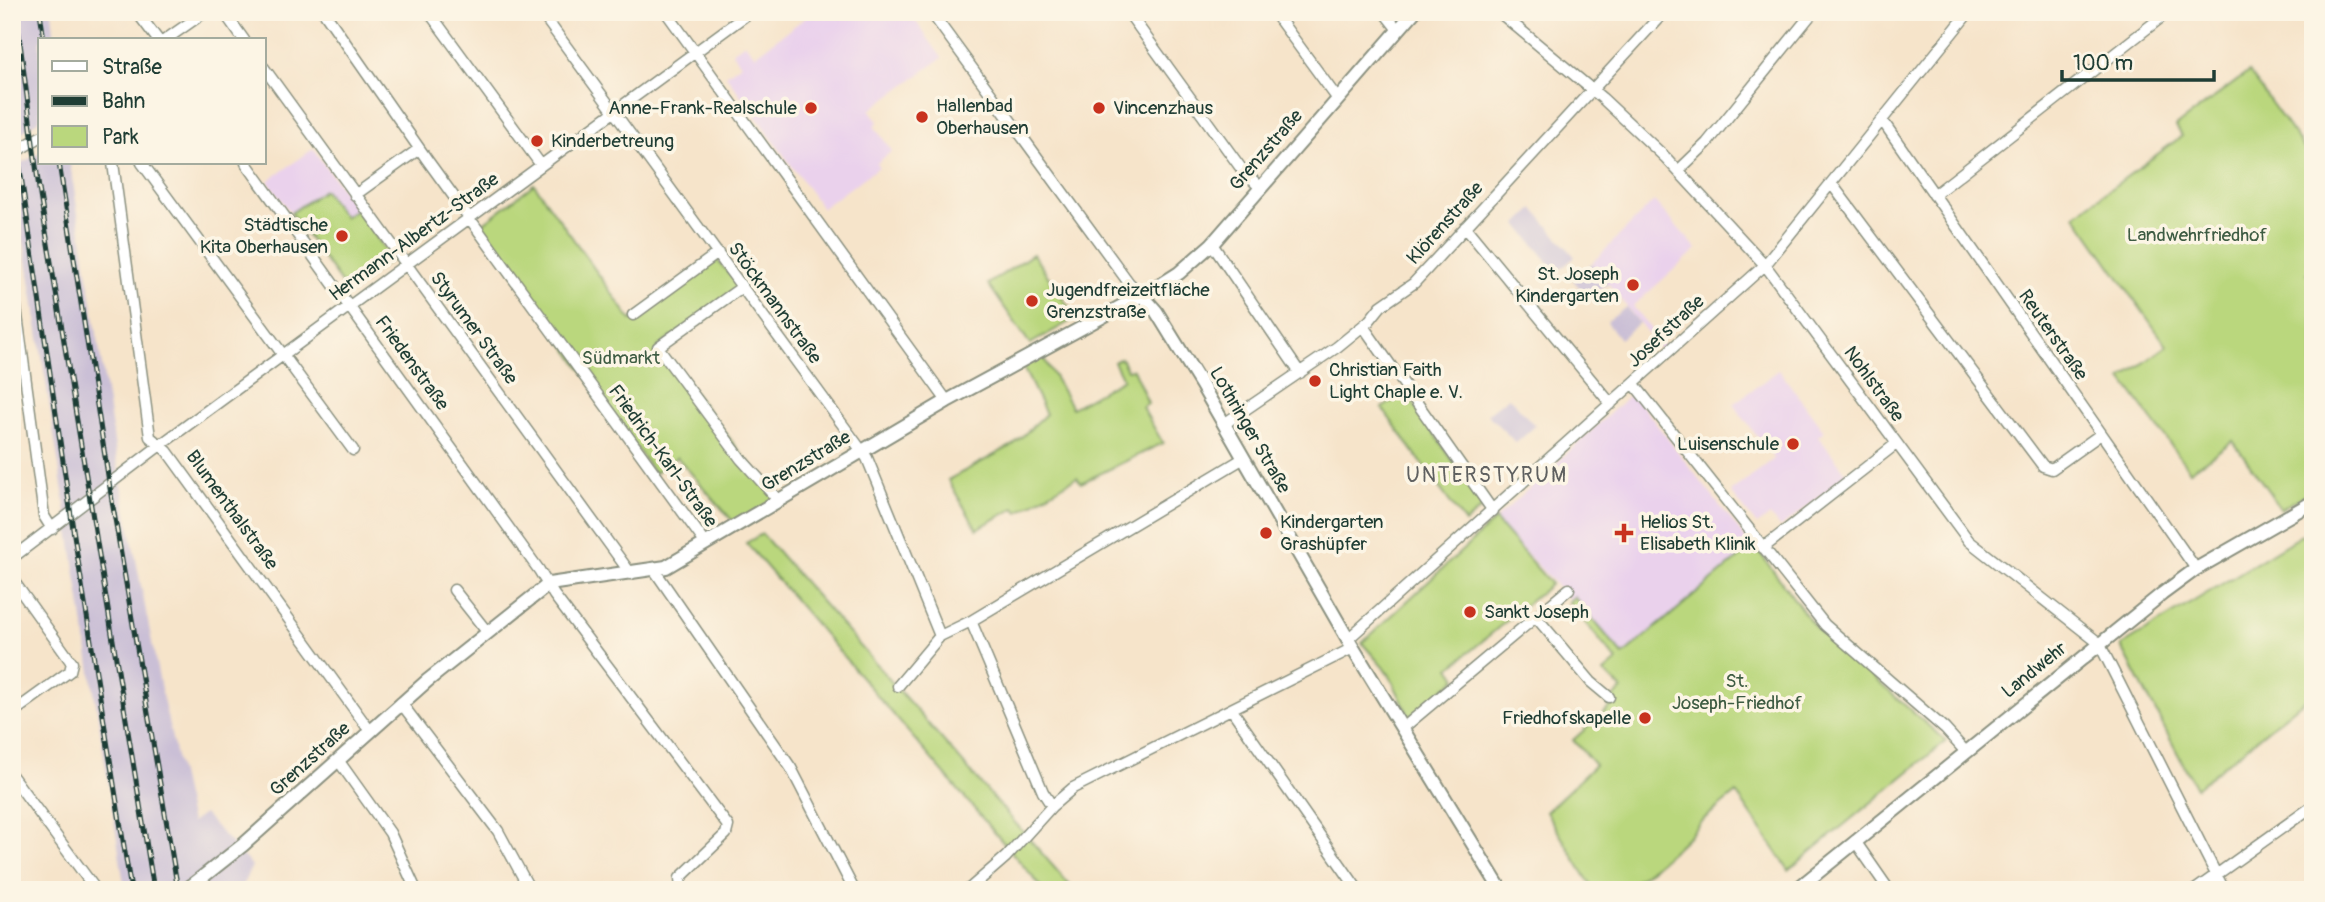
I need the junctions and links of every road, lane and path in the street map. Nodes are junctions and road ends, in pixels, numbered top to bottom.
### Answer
1 (137, 12) edge
2 (205, 12) edge
3 (224, 12) edge
4 (324, 12) edge
5 (429, 12) edge
6 (541, 12) edge
7 (666, 12) edge
8 (750, 12) edge
9 (931, 12) edge
10 (1128, 12) edge
11 (1274, 12) edge
12 (1384, 12) edge
13 (1414, 12) edge
14 (1499, 12) edge
15 (1664, 12) edge
16 (1813, 12) edge
17 (1969, 12) edge
18 (2168, 12) edge
19 (736, 16) edge
20 (1398, 30) junction
21 (156, 38) edge
22 (169, 38) edge
23 (243, 38) edge
24 (694, 52) junction
25 (266, 71) edge
26 (1592, 90) junction
27 (1337, 98) junction
28 (614, 111) junction
29 (1882, 120) junction
30 (38, 138) edge
31 (419, 149) junction
32 (12, 154) edge
33 (113, 164) edge
34 (143, 164) edge
35 (247, 164) edge
36 (541, 165) junction
37 (1679, 170) junction
38 (1831, 183) junction
39 (1260, 187) junction
40 (355, 195) junction
41 (1934, 195) junction
42 (469, 219) junction
43 (1465, 227) junction
44 (1212, 244) junction
45 (718, 253) junction
46 (406, 264) junction
47 (1765, 265) junction
48 (12, 278) edge
49 (742, 287) junction
50 (1141, 294) junction
51 (350, 306) junction
52 (633, 315) dead end
53 (1363, 326) junction
54 (284, 355) junction
55 (1300, 373) junction
56 (1634, 384) junction
57 (947, 401) junction
58 (1611, 404) junction
59 (1224, 425) junction
60 (2101, 434) junction
61 (1896, 444) junction
62 (159, 446) junction
63 (353, 450) dead end
64 (861, 451) junction
65 (1244, 458) junction
66 (778, 500) junction
67 (2313, 502) edge
68 (1493, 511) junction
69 (52, 528) junction
70 (706, 544) junction
71 (1763, 548) junction
72 (12, 558) edge
73 (2196, 569) junction
74 (656, 571) junction
75 (631, 574) junction
76 (12, 579) edge
77 (549, 584) junction
78 (1569, 589) dead end
79 (454, 590) dead end
80 (1536, 617) junction
81 (971, 621) junction
82 (488, 633) junction
83 (940, 636) junction
84 (1351, 643) junction
85 (2099, 643) junction
86 (898, 685) dead end
87 (1609, 697) dead end
88 (401, 703) junction
89 (1232, 710) junction
90 (12, 713) edge
91 (1403, 728) junction
92 (370, 731) junction
93 (1965, 751) junction
94 (338, 760) junction
95 (12, 776) edge
96 (1052, 806) junction
97 (2313, 806) edge
98 (1855, 841) junction
99 (2216, 874) junction
100 (96, 890) edge
101 (186, 890) edge
102 (416, 890) edge
103 (530, 890) edge
104 (681, 890) edge
105 (853, 890) edge
106 (968, 890) edge
107 (1359, 890) edge
108 (1501, 890) edge
109 (1796, 890) edge
110 (1889, 890) edge
111 (2195, 890) edge
112 (2224, 890) edge

1 - 21 street
2 - 22 street
3 - 23 street
4 - 31 street, Friedrich-Karl-Straße
5 - 36 street
6 - 28 street, Stöckmannstraße
7 - 24 street
8 - 19 street, Hermann-Albertz-Straße
9 - 50 street, Lothringer Straße
10 - 39 street
11 - 27 street
12 - 20 street
13 - 20 street, Grenzstraße
14 - 26 street, Nohlstraße
15 - 26 street, Klörenstraße
16 - 37 street
17 - 29 street, Josefstraße
18 - 41 street
19 - 24 street, Hermann-Albertz-Straße
20 - 27 street, Grenzstraße
24 - 28 street, Hermann-Albertz-Straße
24 - 57 street
25 - 40 street, Styrumer Straße
26 - 37 street, Nohlstraße
26 - 43 street, Klörenstraße
27 - 39 street, Grenzstraße
28 - 36 street, Hermann-Albertz-Straße
28 - 45 street, Stöckmannstraße
29 - 38 street, Josefstraße
29 - 41 street, Reuterstraße
30 - 32 street
31 - 40 street
31 - 42 street, Friedrich-Karl-Straße
33 - 62 street, Blumenthalstraße
34 - 54 street
35 - 51 street, Friedenstraße
36 - 42 street, Hermann-Albertz-Straße
37 - 47 street, Nohlstraße
38 - 47 street, Josefstraße
38 - 60 street
39 - 44 street, Grenzstraße
40 - 46 street, Styrumer Straße
41 - 60 street, Reuterstraße
42 - 46 street, Hermann-Albertz-Straße
42 - 70 street, Friedrich-Karl-Straße
43 - 53 street, Klörenstraße
43 - 58 street
44 - 50 street, Grenzstraße
44 - 55 street
45 - 49 street, Stöckmannstraße
45 - 52 street
46 - 51 street, Hermann-Albertz-Straße
46 - 75 street, Styrumer Straße
47 - 56 street, Josefstraße
47 - 61 street, Nohlstraße
48 - 69 street
49 - 64 street, Stöckmannstraße
49 - 66 street
50 - 57 street, Grenzstraße
50 - 59 street, Lothringer Straße
51 - 54 street, Hermann-Albertz-Straße
51 - 77 street, Friedenstraße
53 - 55 street, Klörenstraße
53 - 68 street
54 - 62 street, Hermann-Albertz-Straße
54 - 63 street
55 - 59 street, Klörenstraße
56 - 58 street, Josefstraße
56 - 71 street
57 - 64 street, Grenzstraße
58 - 68 street, Josefstraße
59 - 65 street, Lothringer Straße
60 - 73 street, Reuterstraße
61 - 71 street
61 - 85 street, Nohlstraße
62 - 69 street, Hermann-Albertz-Straße
62 - 92 street, Blumenthalstraße
64 - 66 street, Grenzstraße
64 - 83 street, Stöckmannstraße
65 - 81 street
65 - 84 street, Lothringer Straße
66 - 70 street, Grenzstraße
67 - 73 street, Landwehr
68 - 84 street, Josefstraße
69 - 72 street, Hermann-Albertz-Straße
70 - 74 street, Grenzstraße
71 - 93 street
73 - 85 street, Landwehr
74 - 75 street, Grenzstraße
74 - 105 street
75 - 77 street, Grenzstraße
76 - 90 street
77 - 82 street, Grenzstraße
77 - 104 street, Friedenstraße
78 - 80 street
79 - 82 street
80 - 87 street
80 - 91 street
81 - 83 street
81 - 96 street
82 - 88 street, Grenzstraße
83 - 86 street
84 - 89 street, Josefstraße
84 - 91 street, Lothringer Straße
85 - 93 street, Landwehr
85 - 99 street, Nohlstraße
88 - 92 street, Grenzstraße
88 - 103 street
89 - 96 street, Josefstraße
89 - 107 street
91 - 108 street, Lothringer Straße
92 - 94 street, Grenzstraße
93 - 98 street, Landwehr
94 - 101 street, Grenzstraße
94 - 102 street
95 - 100 street
96 - 106 street, Josefstraße
97 - 99 street
98 - 109 street, Landwehr
98 - 110 street
99 - 111 street
99 - 112 street

